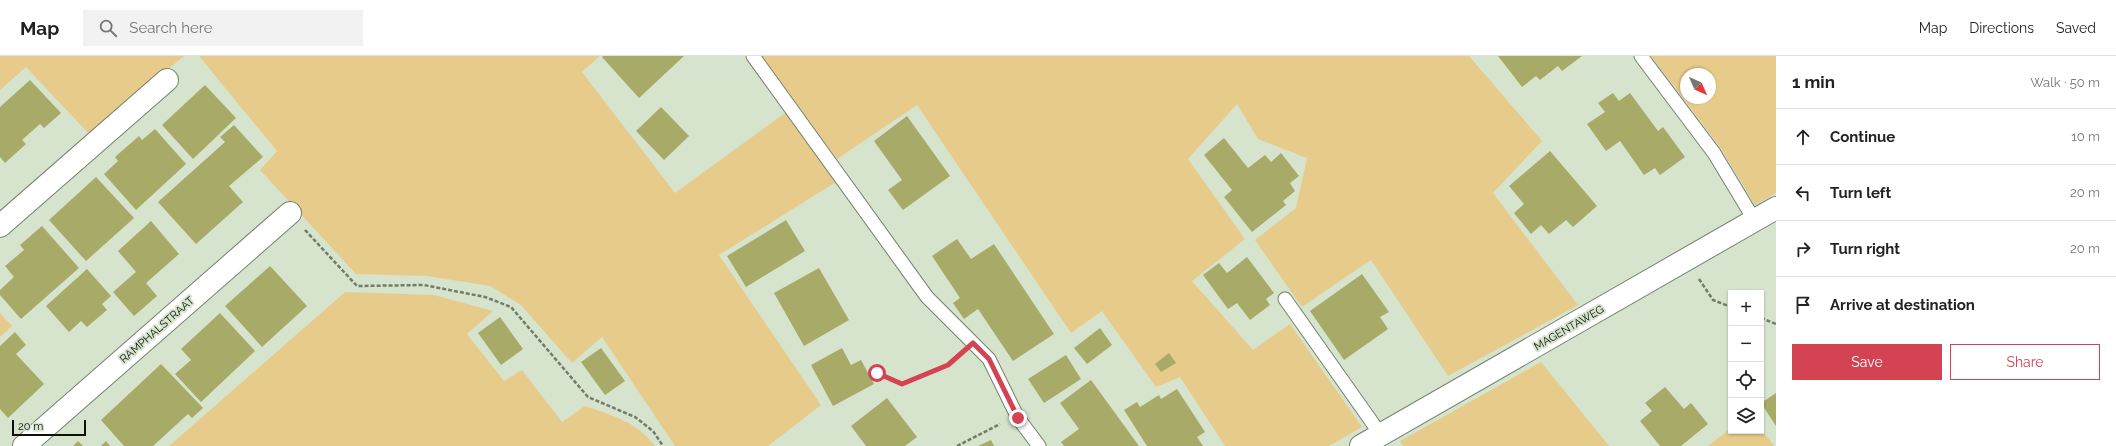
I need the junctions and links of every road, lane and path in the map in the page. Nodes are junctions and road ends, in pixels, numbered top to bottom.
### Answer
1 (753, 56) edge
2 (1641, 56) edge
3 (167, 80) dead end
4 (1776, 208) edge
5 (290, 213) joint
6 (1755, 221) junction
7 (0, 226) edge
8 (1687, 260) junction
9 (1285, 299) dead end
10 (1728, 306) edge
11 (1764, 319) edge
12 (1776, 324) edge
13 (973, 343) junction
14 (877, 373) dead end
15 (1018, 418) junction
16 (1381, 435) junction
17 (24, 446) edge
18 (663, 446) edge
19 (957, 446) edge
20 (1039, 446) edge
21 (1361, 446) edge

1 - 13 lane
2 - 6 lane
3 - 7 street
4 - 6 street, MAGENTAWEG
5 - 17 street, RAMPHALSTRAAT
5 - 18 path
6 - 8 street, MAGENTAWEG
8 - 10 path
8 - 16 street, MAGENTAWEG
9 - 16 lane
11 - 12 path
13 - 14 path
13 - 15 lane
15 - 19 path
15 - 20 lane
16 - 21 street, MAGENTAWEG

